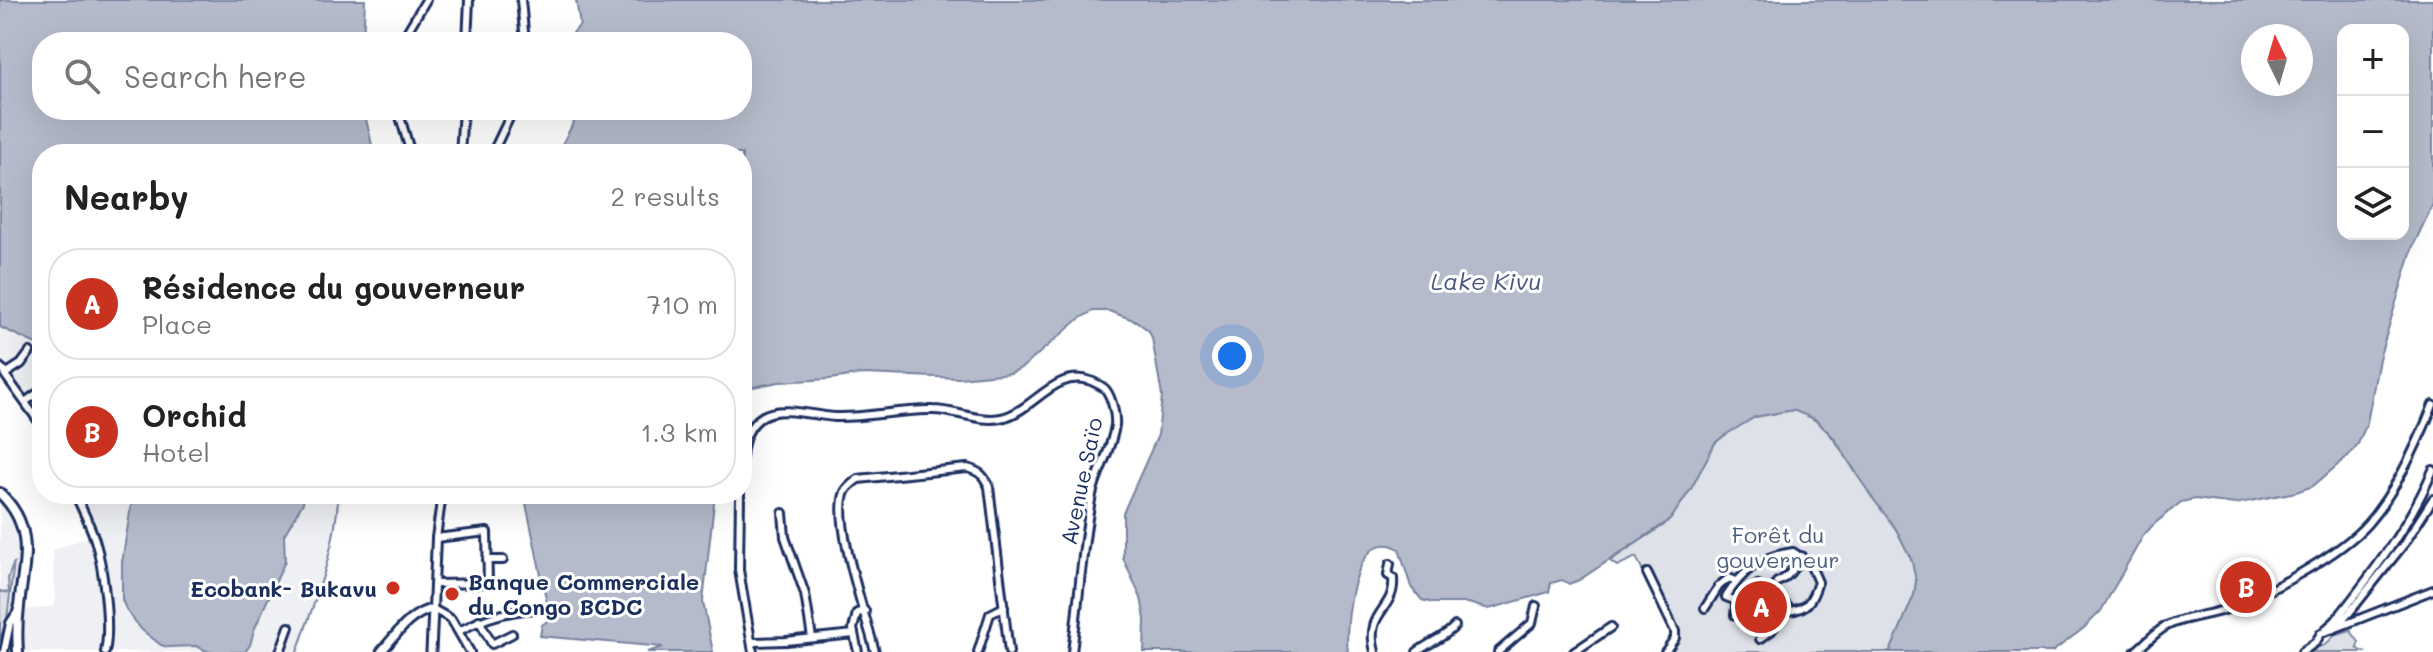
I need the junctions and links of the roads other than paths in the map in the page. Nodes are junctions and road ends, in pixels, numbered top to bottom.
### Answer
1 (426, 0) edge
2 (469, 0) edge
3 (521, 0) edge
4 (407, 32) edge
5 (467, 32) edge
6 (524, 32) edge
7 (401, 120) edge
8 (462, 120) edge
9 (508, 120) edge
10 (408, 144) edge
11 (461, 144) edge
12 (497, 144) edge
13 (30, 352) dead end
14 (0, 367) edge
15 (7, 373) junction
16 (32, 397) edge
17 (25, 402) junction
18 (2433, 405) edge
19 (32, 412) edge
20 (752, 427) edge
21 (2433, 470) edge
22 (0, 493) edge
23 (2433, 499) edge
24 (79, 504) edge
25 (441, 504) edge
26 (740, 504) edge
27 (783, 513) dead end
28 (436, 538) junction
29 (1801, 556) junction
30 (487, 560) junction
31 (503, 560) dead end
32 (1390, 564) dead end
33 (1647, 573) dead end
34 (1736, 581) junction
35 (1777, 582) dead end
36 (436, 584) junction
37 (2433, 590) edge
38 (1739, 602) junction
39 (1536, 606) dead end
40 (1004, 607) junction
41 (1705, 608) dead end
42 (433, 609) junction
43 (534, 609) dead end
44 (18, 611) junction
45 (865, 611) junction
46 (1787, 611) junction
47 (1735, 615) dead end
48 (479, 620) junction
49 (1455, 626) dead end
50 (289, 627) dead end
51 (1611, 627) dead end
52 (2334, 629) junction
53 (459, 631) junction
54 (2321, 633) junction
55 (512, 634) dead end
56 (854, 634) junction
57 (812, 638) junction
58 (1760, 639) dead end
59 (753, 642) junction
60 (4, 652) edge
61 (18, 652) edge
62 (105, 652) edge
63 (280, 652) edge
64 (381, 652) edge
65 (431, 652) edge
66 (470, 652) edge
67 (753, 652) edge
68 (858, 652) edge
69 (875, 652) edge
70 (978, 652) edge
71 (1009, 652) edge
72 (1072, 652) edge
73 (1375, 652) edge
74 (1417, 652) edge
75 (1498, 652) edge
76 (1574, 652) edge
77 (1665, 652) edge
78 (2135, 652) edge
79 (2302, 652) edge

1 - 4 street
2 - 5 street
3 - 6 street
7 - 10 street
8 - 11 street
9 - 12 street
13 - 15 street
14 - 15 street
15 - 17 street
16 - 17 street
17 - 19 street
18 - 78 street
20 - 72 street, Avenue Saïo
21 - 54 street
22 - 44 highway
23 - 52 street
24 - 62 street
25 - 28 street
26 - 59 street
27 - 57 street
28 - 30 street
28 - 36 street
29 - 34 street
29 - 35 street
29 - 46 street
30 - 31 street
30 - 36 street
32 - 73 street
33 - 77 street
34 - 38 street
34 - 41 street
36 - 42 street
37 - 52 street
38 - 46 street
38 - 47 street
39 - 75 street
40 - 45 street
40 - 70 street
40 - 71 street
42 - 53 street
42 - 64 main road
42 - 65 main road
43 - 48 street
44 - 60 street
44 - 61 highway
45 - 56 street
45 - 69 street
46 - 58 street
48 - 53 street
48 - 55 street
49 - 74 street
50 - 63 street
51 - 76 street
52 - 54 street
53 - 66 street
54 - 79 street
56 - 57 street
56 - 68 street
57 - 59 street
59 - 67 street

